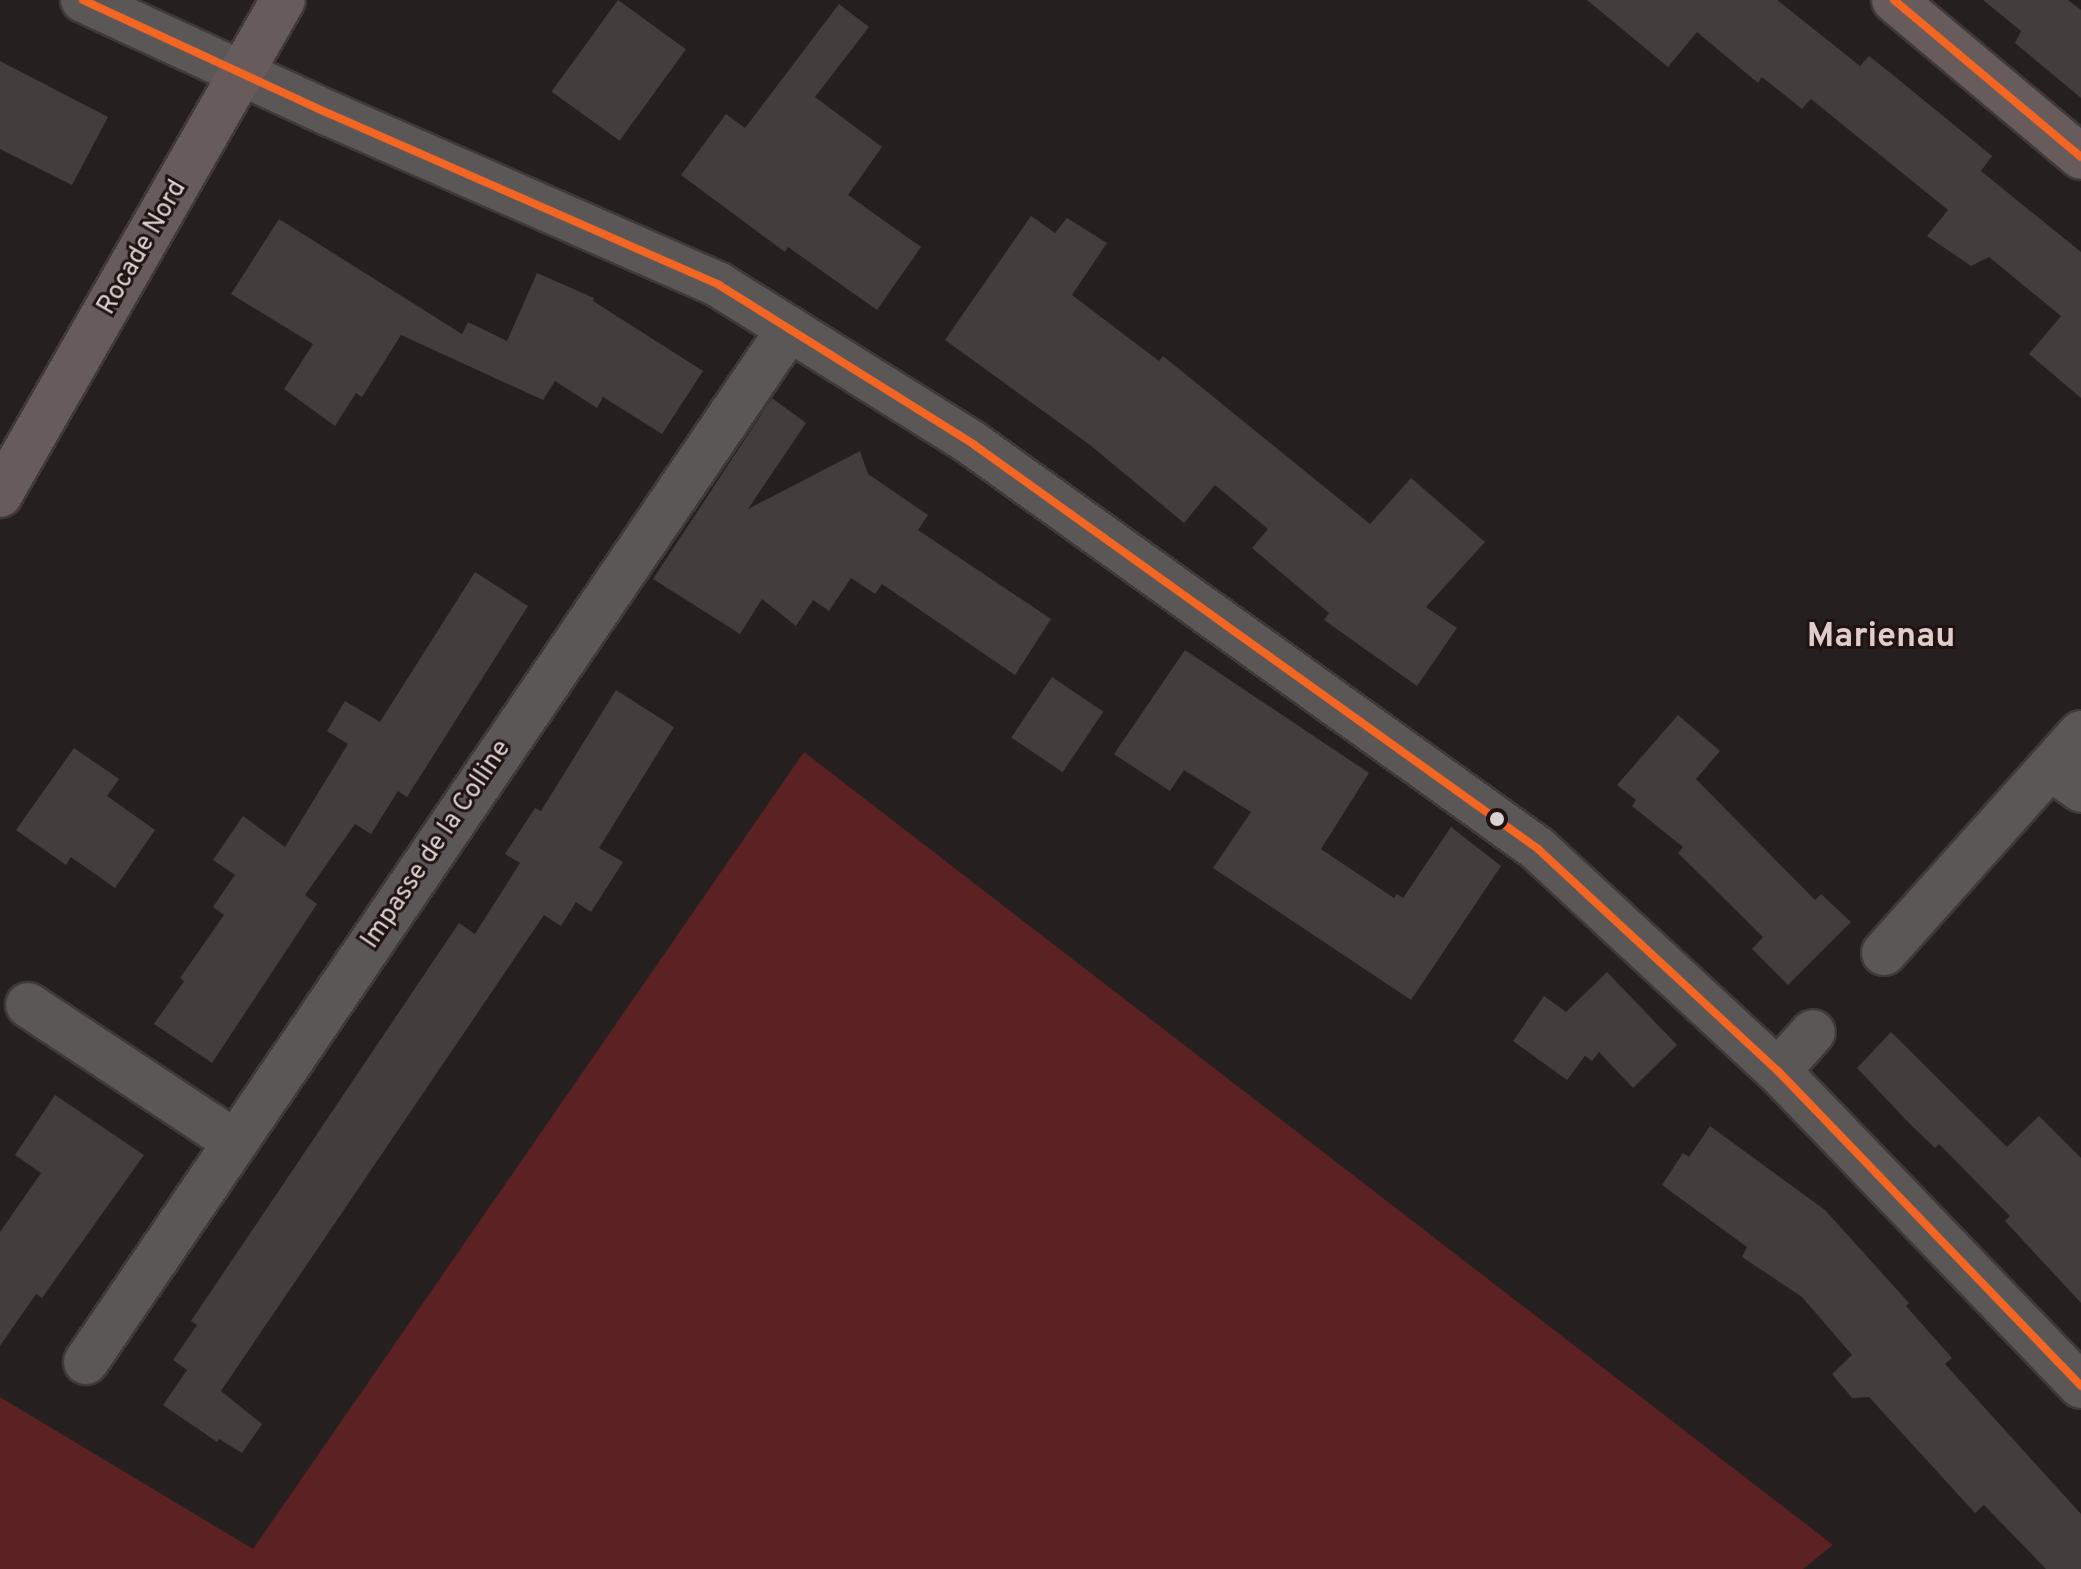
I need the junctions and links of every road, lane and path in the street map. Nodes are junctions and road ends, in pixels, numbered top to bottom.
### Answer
1 (83, 0) edge
2 (283, 0) edge
3 (1894, 0) edge
4 (243, 74) junction
5 (2081, 157) edge
6 (789, 329) junction
7 (0, 495) edge
8 (2081, 733) edge
9 (2066, 779) edge
10 (1884, 953) dead end
11 (28, 1005) dead end
12 (1813, 1032) dead end
13 (1778, 1071) junction
14 (235, 1142) junction
15 (86, 1362) dead end
16 (2081, 1386) edge

1 - 4 street
2 - 4 main road, Rocade Nord
3 - 5 main road
4 - 6 street
4 - 7 main road, Rocade Nord
6 - 13 street
6 - 14 street, Impasse de la Colline
8 - 9 street
9 - 10 street
11 - 14 street
12 - 13 street
13 - 16 street
14 - 15 street, Impasse de la Colline

